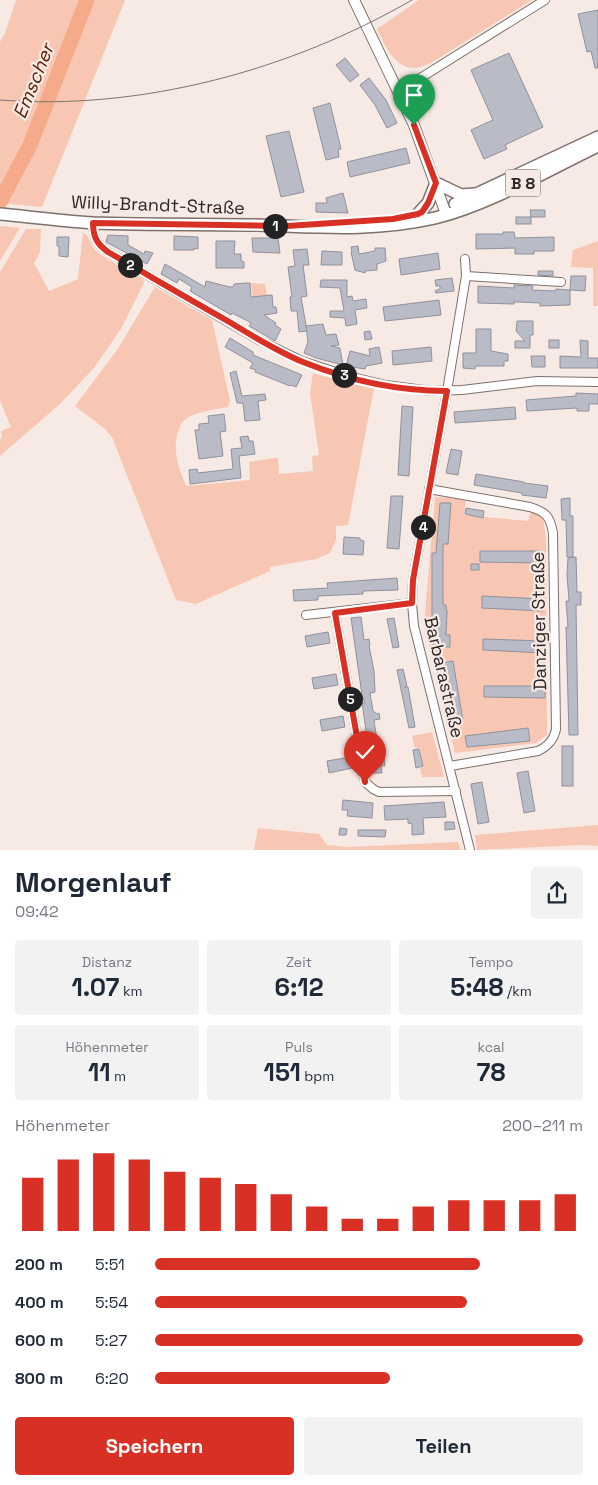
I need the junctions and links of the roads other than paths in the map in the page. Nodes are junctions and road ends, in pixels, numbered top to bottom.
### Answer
1 (354, 0) edge
2 (545, 0) edge
3 (398, 92) junction
4 (598, 137) edge
5 (598, 146) edge
6 (436, 183) junction
7 (476, 194) junction
8 (445, 211) junction
9 (0, 214) edge
10 (418, 214) junction
11 (93, 223) junction
12 (287, 226) junction
13 (465, 259) dead end
14 (466, 276) junction
15 (561, 282) dead end
16 (598, 382) edge
17 (447, 391) junction
18 (429, 489) junction
19 (412, 603) junction
20 (335, 613) junction
21 (306, 615) dead end
22 (450, 766) junction
23 (456, 790) junction
24 (470, 850) edge

1 - 3 main road
2 - 3 street
3 - 6 main road
4 - 7 main road, Willy-Brandt-Straße / B 8
5 - 8 main road, Willy-Brandt-Straße / B 8
6 - 7 main road
6 - 8 main road
6 - 10 main road
7 - 8 main road, Willy-Brandt-Straße / B 8
8 - 10 main road, Willy-Brandt-Straße / B 8
8 - 12 main road, Willy-Brandt-Straße / B 8
9 - 11 main road, Willy-Brandt-Straße / B 8
10 - 12 main road, B 8
11 - 12 main road, Willy-Brandt-Straße / B 8
11 - 17 street
13 - 14 street, Barbarastraße
14 - 15 street
14 - 17 street, Barbarastraße
16 - 17 street
17 - 18 street, Barbarastraße
18 - 19 street, Barbarastraße
18 - 22 street, Danziger Straße
19 - 20 street
19 - 22 street, Barbarastraße
20 - 21 street
20 - 23 street
22 - 23 street, Barbarastraße
23 - 24 street, Barbarastraße

